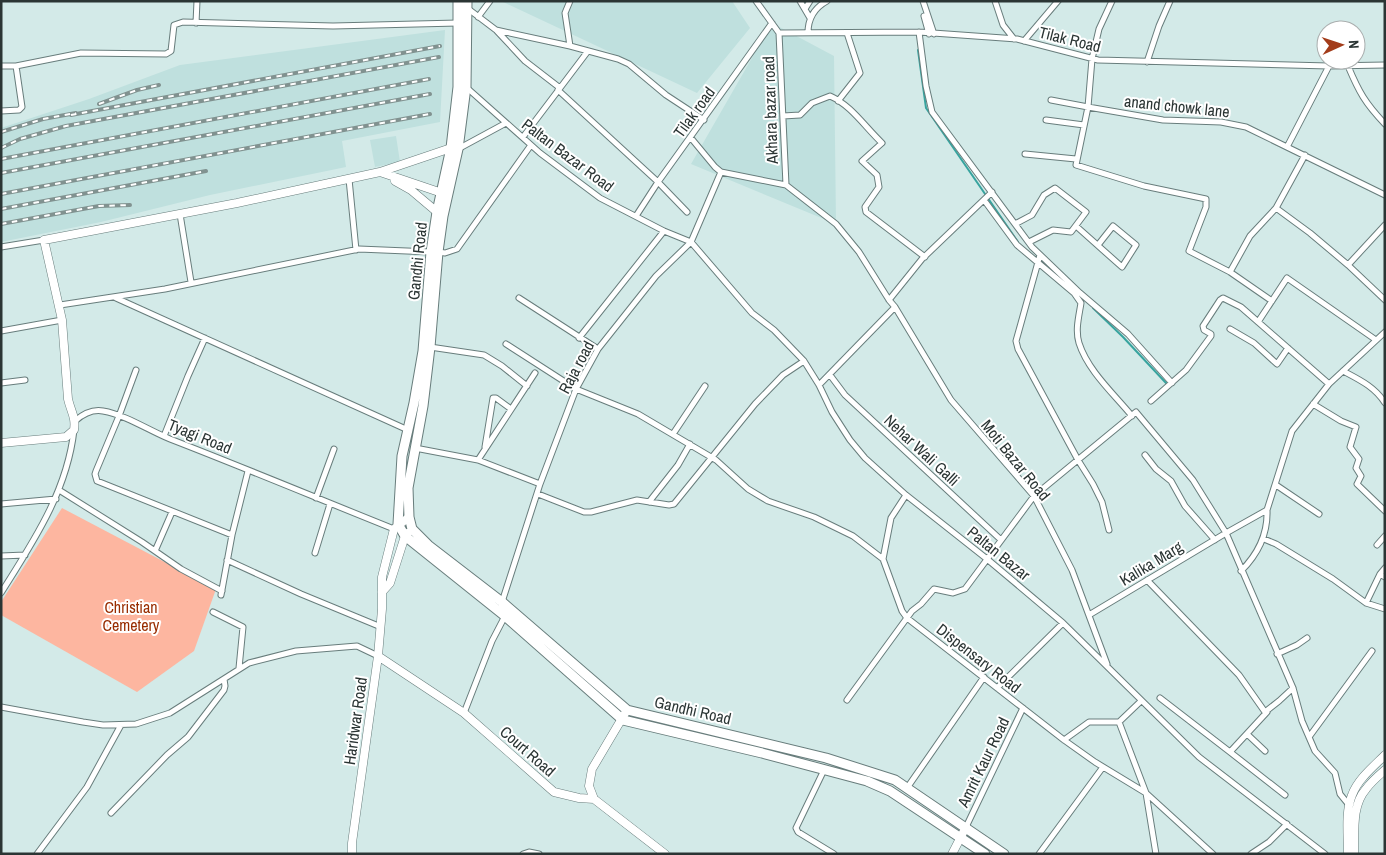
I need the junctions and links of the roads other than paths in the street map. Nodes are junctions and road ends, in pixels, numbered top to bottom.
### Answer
1 (197, 1) edge
2 (458, 1) edge
3 (490, 1) edge
4 (570, 1) edge
5 (756, 1) edge
6 (800, 1) edge
7 (810, 1) edge
8 (827, 1) edge
9 (921, 1) edge
10 (995, 1) edge
11 (1058, 1) edge
12 (1112, 1) edge
13 (1170, 1) edge
14 (467, 5) edge
15 (805, 9) junction
16 (478, 17) junction
17 (810, 18) junction
18 (196, 23) junction
19 (458, 23) junction
20 (772, 23) junction
21 (496, 30) junction
22 (919, 32) junction
23 (779, 33) junction
24 (808, 33) junction
25 (847, 33) junction
26 (931, 34) junction
27 (1014, 39) junction
28 (1024, 41) junction
29 (570, 46) junction
30 (588, 51) junction
31 (1092, 59) junction
32 (1147, 62) junction
33 (1385, 65) edge
34 (1, 66) edge
35 (16, 66) junction
36 (1316, 66) edge
37 (1366, 66) edge
38 (1326, 70) edge
39 (1350, 70) edge
40 (466, 87) junction
41 (559, 89) junction
42 (1051, 100) dead end
43 (838, 101) junction
44 (1088, 107) junction
45 (1, 111) edge
46 (783, 116) junction
47 (704, 120) junction
48 (1046, 120) dead end
49 (506, 123) junction
50 (1385, 124) edge
51 (1084, 125) junction
52 (523, 137) junction
53 (691, 138) junction
54 (531, 145) junction
55 (1287, 147) junction
56 (454, 149) junction
57 (1025, 154) dead end
58 (1305, 155) junction
59 (1076, 159) junction
60 (380, 172) junction
61 (721, 172) junction
62 (349, 179) junction
63 (658, 182) junction
64 (786, 185) junction
65 (992, 192) junction
66 (445, 194) junction
67 (1385, 195) edge
68 (984, 200) junction
69 (1276, 208) junction
70 (437, 212) junction
71 (687, 212) dead end
72 (180, 214) junction
73 (636, 216) junction
74 (1016, 224) junction
75 (1385, 225) edge
76 (1076, 226) junction
77 (664, 231) junction
78 (44, 240) junction
79 (691, 242) junction
80 (1029, 242) junction
81 (1098, 245) junction
82 (1, 247) edge
83 (356, 250) junction
84 (434, 252) junction
85 (1040, 255) junction
86 (925, 257) junction
87 (1038, 263) junction
88 (1348, 265) junction
89 (1230, 272) junction
90 (191, 282) junction
91 (116, 297) junction
92 (519, 298) dead end
93 (889, 300) junction
94 (1272, 300) junction
95 (1385, 300) edge
96 (60, 305) junction
97 (895, 307) junction
98 (62, 320) junction
99 (1258, 322) junction
100 (1230, 329) dead end
101 (1, 331) edge
102 (1385, 332) edge
103 (206, 338) junction
104 (579, 338) junction
105 (1376, 340) junction
106 (506, 344) dead end
107 (430, 347) junction
108 (1288, 348) junction
109 (598, 349) junction
110 (804, 361) junction
111 (136, 370) dead end
112 (1343, 371) junction
113 (535, 373) dead end
114 (830, 375) junction
115 (25, 380) dead end
116 (1172, 383) junction
117 (1, 384) edge
118 (819, 384) junction
119 (1329, 384) junction
120 (527, 386) junction
121 (706, 386) dead end
122 (576, 389) junction
123 (1151, 401) dead end
124 (1385, 403) edge
125 (1313, 404) junction
126 (511, 409) junction
127 (119, 416) junction
128 (1132, 416) junction
129 (76, 421) junction
130 (74, 430) junction
131 (408, 430) junction
132 (673, 434) junction
133 (164, 436) junction
134 (1, 443) edge
135 (690, 444) junction
136 (414, 448) junction
137 (334, 449) dead end
138 (484, 450) junction
139 (1145, 455) dead end
140 (712, 458) junction
141 (478, 460) junction
142 (1078, 460) junction
143 (248, 470) junction
144 (540, 484) junction
145 (1276, 485) junction
146 (58, 490) junction
147 (538, 494) junction
148 (906, 495) junction
149 (1034, 496) junction
150 (316, 498) junction
151 (56, 500) junction
152 (649, 502) junction
153 (1, 504) edge
154 (330, 504) junction
155 (1267, 510) junction
156 (1385, 511) edge
157 (172, 512) junction
158 (1319, 514) dead end
159 (409, 517) junction
160 (396, 526) junction
161 (1109, 530) dead end
162 (408, 533) junction
163 (1226, 533) junction
164 (232, 536) junction
165 (1385, 536) edge
166 (1264, 538) junction
167 (1000, 539) junction
168 (1215, 540) junction
169 (1377, 545) dead end
170 (155, 551) junction
171 (315, 553) dead end
172 (25, 555) junction
173 (1, 556) edge
174 (883, 559) junction
175 (987, 559) junction
176 (227, 560) junction
177 (1385, 568) edge
178 (1242, 572) junction
179 (1382, 575) edge
180 (1147, 580) junction
181 (382, 592) junction
182 (1, 593) edge
183 (502, 602) junction
184 (1366, 604) junction
185 (1385, 609) edge
186 (213, 612) dead end
187 (1089, 615) junction
188 (505, 616) junction
189 (907, 618) junction
190 (1063, 623) junction
191 (381, 627) junction
192 (1307, 638) dead end
193 (1372, 651) dead end
194 (1277, 654) junction
195 (378, 656) junction
196 (1108, 667) junction
197 (239, 668) junction
198 (984, 677) junction
199 (224, 679) junction
200 (997, 688) junction
201 (1292, 688) junction
202 (1160, 698) dead end
203 (847, 700) dead end
204 (1141, 701) junction
205 (1, 707) edge
206 (1023, 708) junction
207 (628, 710) junction
208 (1267, 712) junction
209 (464, 713) junction
210 (623, 720) junction
211 (1119, 722) junction
212 (121, 725) junction
213 (1247, 734) junction
214 (1309, 737) junction
215 (1064, 740) junction
216 (1265, 751) dead end
217 (1230, 752) junction
218 (1385, 755) edge
219 (1103, 767) junction
220 (824, 770) junction
221 (1385, 770) edge
222 (907, 788) junction
223 (1146, 793) junction
224 (1285, 795) dead end
225 (594, 799) junction
226 (1349, 805) junction
227 (111, 812) dead end
228 (1287, 824) junction
229 (966, 827) junction
230 (960, 837) junction
231 (36, 854) edge
232 (352, 854) edge
233 (524, 854) edge
234 (539, 854) edge
235 (665, 854) edge
236 (834, 854) edge
237 (952, 854) edge
238 (985, 854) edge
239 (1004, 854) edge
240 (1039, 854) edge
241 (1156, 854) edge
242 (1213, 854) edge
243 (1250, 854) edge
244 (1324, 854) edge
245 (1348, 854) edge
246 (1354, 854) edge

1 - 18 street
2 - 19 main road, Gandhi Road
3 - 16 street
4 - 29 street
5 - 20 street
6 - 15 street
7 - 15 street
8 - 17 street
9 - 26 street
10 - 27 street
11 - 28 street
12 - 31 street
13 - 32 street
14 - 16 street
14 - 40 main road, Gandhi Road
15 - 17 street
16 - 21 street
17 - 24 street
18 - 19 street
18 - 35 street
19 - 56 main road, Gandhi Road
20 - 23 street
20 - 47 street, Tilak road
21 - 29 street
21 - 41 street
22 - 25 street, Tilak Road
22 - 26 street, Tilak Road
22 - 65 street
23 - 24 street, Tilak Road
23 - 46 street, Akhara bazar road
24 - 25 street, Tilak Road
25 - 43 street
26 - 27 street, Tilak Road
27 - 28 street, Tilak Road
28 - 31 street, Tilak Road
29 - 30 street
30 - 41 street
30 - 47 street
31 - 32 street, Tilak Road
31 - 44 street
32 - 36 street, Tilak Road
33 - 37 street, Tilak Road
34 - 35 street
35 - 45 street
38 - 55 street
39 - 50 street
40 - 49 street, Paltan Bazar Road
40 - 56 main road, Gandhi Road
41 - 52 street
41 - 63 street
42 - 44 street, anand chowk lane
43 - 46 street
43 - 86 street
44 - 51 street
44 - 55 street, anand chowk lane
46 - 64 street, Akhara bazar road
47 - 53 street, Tilak road
48 - 51 street
49 - 52 street, Paltan Bazar Road
49 - 56 street
51 - 59 street
52 - 54 street, Paltan Bazar Road
53 - 61 street
53 - 63 street, Tilak road
54 - 73 street, Paltan Bazar Road
54 - 84 street
55 - 58 street, anand chowk lane
56 - 60 street
56 - 66 main road, Gandhi Road
57 - 59 street
58 - 67 street, anand chowk lane
58 - 69 street
59 - 89 street
60 - 62 street
60 - 66 street
60 - 70 street
61 - 64 street
61 - 79 street, Raja road
62 - 72 street
62 - 83 street
63 - 71 street
63 - 73 street, Tilak road
64 - 93 street, Moti Bazar Road
65 - 68 street
65 - 74 street
66 - 70 main road, Gandhi Road
66 - 84 main road, Gandhi Road
68 - 86 street
68 - 87 street
69 - 88 street
69 - 89 street
70 - 84 main road, Gandhi Road
72 - 78 street
72 - 90 street
73 - 77 street, Paltan Bazar Road
74 - 76 street
74 - 80 street
75 - 88 street
76 - 80 street
76 - 81 street
77 - 79 street, Paltan Bazar Road
77 - 104 street
78 - 82 street
78 - 96 street
79 - 109 street, Raja road
79 - 110 street, Paltan Bazar
80 - 85 street
81 - 81 street
83 - 84 street
83 - 90 street
84 - 107 main road, Gandhi Road
84 - 131 main road, Gandhi Road
85 - 87 street
85 - 116 street
86 - 93 street
87 - 128 street
87 - 142 street
88 - 95 street
89 - 94 street
90 - 91 street
91 - 96 street
91 - 103 street
92 - 104 street
93 - 97 street, Moti Bazar Road
94 - 99 street
94 - 105 street
96 - 98 street
97 - 114 street
97 - 149 street, Moti Bazar Road
98 - 101 street
98 - 129 street
99 - 108 street
99 - 116 street
100 - 108 street
102 - 105 street
103 - 131 street
103 - 133 street
104 - 109 street
105 - 112 street
106 - 122 street
107 - 120 street
107 - 136 main road, Gandhi Road
108 - 119 street
109 - 122 street, Raja road
110 - 118 street, Paltan Bazar
110 - 140 street
111 - 127 street
112 - 119 street
112 - 124 street
113 - 120 street
114 - 118 street
114 - 167 street, Nehar Wali Galli
115 - 117 street
116 - 123 street
118 - 148 street, Paltan Bazar
119 - 125 street
120 - 126 street
121 - 132 street
122 - 132 street
122 - 144 street, Raja road
125 - 145 street
125 - 156 street
126 - 138 street
126 - 138 street
127 - 129 street, Tyagi Road
127 - 133 street, Tyagi Road
127 - 157 street
128 - 142 street
128 - 163 street
129 - 130 street
130 - 134 street
130 - 146 street
131 - 160 main road, Gandhi Road
132 - 135 street
133 - 143 street, Tyagi Road
135 - 140 street
135 - 152 street
136 - 141 street
136 - 159 main road, Gandhi Road
137 - 150 street
138 - 141 street
139 - 168 street
140 - 152 street
140 - 174 street
141 - 144 street
142 - 149 street
142 - 161 street
143 - 150 street, Tyagi Road
143 - 164 street
144 - 147 street, Raja road
145 - 155 street
145 - 158 street
146 - 151 street
146 - 170 street
147 - 152 street
147 - 183 street, Raja road
148 - 174 street
148 - 175 street, Paltan Bazar
149 - 167 street
149 - 187 street, Moti Bazar Road
150 - 154 street, Tyagi Road
151 - 153 street
151 - 172 street
154 - 160 street, Tyagi Road
154 - 171 street
155 - 163 street, Kalika Marg
155 - 166 street
157 - 164 street
157 - 170 street
159 - 160 street
159 - 162 main road, Gandhi Road
160 - 162 main road
160 - 181 street, Haridwar Road
162 - 181 street, Haridwar Road
162 - 183 main road, Gandhi Road
162 - 188 main road, Gandhi Road
163 - 168 street, Kalika Marg
163 - 178 street
164 - 176 street
165 - 169 street
166 - 178 street
166 - 184 street
167 - 175 street
168 - 180 street, Kalika Marg
170 - 176 street
172 - 173 street
172 - 182 street
174 - 189 street, Dispensary Road
175 - 189 street
175 - 190 street, Paltan Bazar
176 - 191 street
177 - 179 street
178 - 194 street
179 - 184 street
180 - 187 street, Kalika Marg
180 - 208 street
181 - 191 street, Haridwar Road
183 - 207 main road, Gandhi Road
184 - 185 street
186 - 197 street
187 - 196 street, Moti Bazar Road
188 - 209 street
188 - 210 main road, Gandhi Road
189 - 198 street, Dispensary Road
189 - 203 street
190 - 196 street, Paltan Bazar
190 - 200 street
191 - 195 street, Haridwar Road
192 - 194 street
193 - 214 street
194 - 201 street
195 - 197 street
195 - 209 street, Court Road
195 - 232 street, Haridwar Road
196 - 204 street, Paltan Bazar
197 - 199 street
198 - 200 street, Dispensary Road
198 - 222 street
199 - 212 street
199 - 227 street
200 - 206 street, Dispensary Road
201 - 208 street
201 - 214 street
202 - 217 street
204 - 211 street
204 - 228 street, Paltan Bazar
205 - 212 street
206 - 215 street, Dispensary Road
206 - 229 street, Amrit Kaur Road
207 - 210 street
207 - 222 main road, Gandhi Road
208 - 213 street
209 - 225 street, Court Road
210 - 220 main road, Gandhi Road
210 - 225 street
211 - 215 street
211 - 223 street
212 - 231 street
213 - 216 street
213 - 217 street
214 - 226 street
215 - 219 street, Dispensary Road
217 - 224 street
218 - 226 street
219 - 223 street, Dispensary Road
219 - 240 street
220 - 230 main road, Gandhi Road
220 - 236 street
221 - 246 street
222 - 229 main road, Gandhi Road
223 - 241 street
223 - 242 street, Dispensary Road
225 - 235 street
226 - 245 street
228 - 243 street
228 - 244 street, Paltan Bazar
229 - 230 street
229 - 239 main road, Gandhi Road
230 - 237 street
230 - 238 main road, Gandhi Road
233 - 234 street

